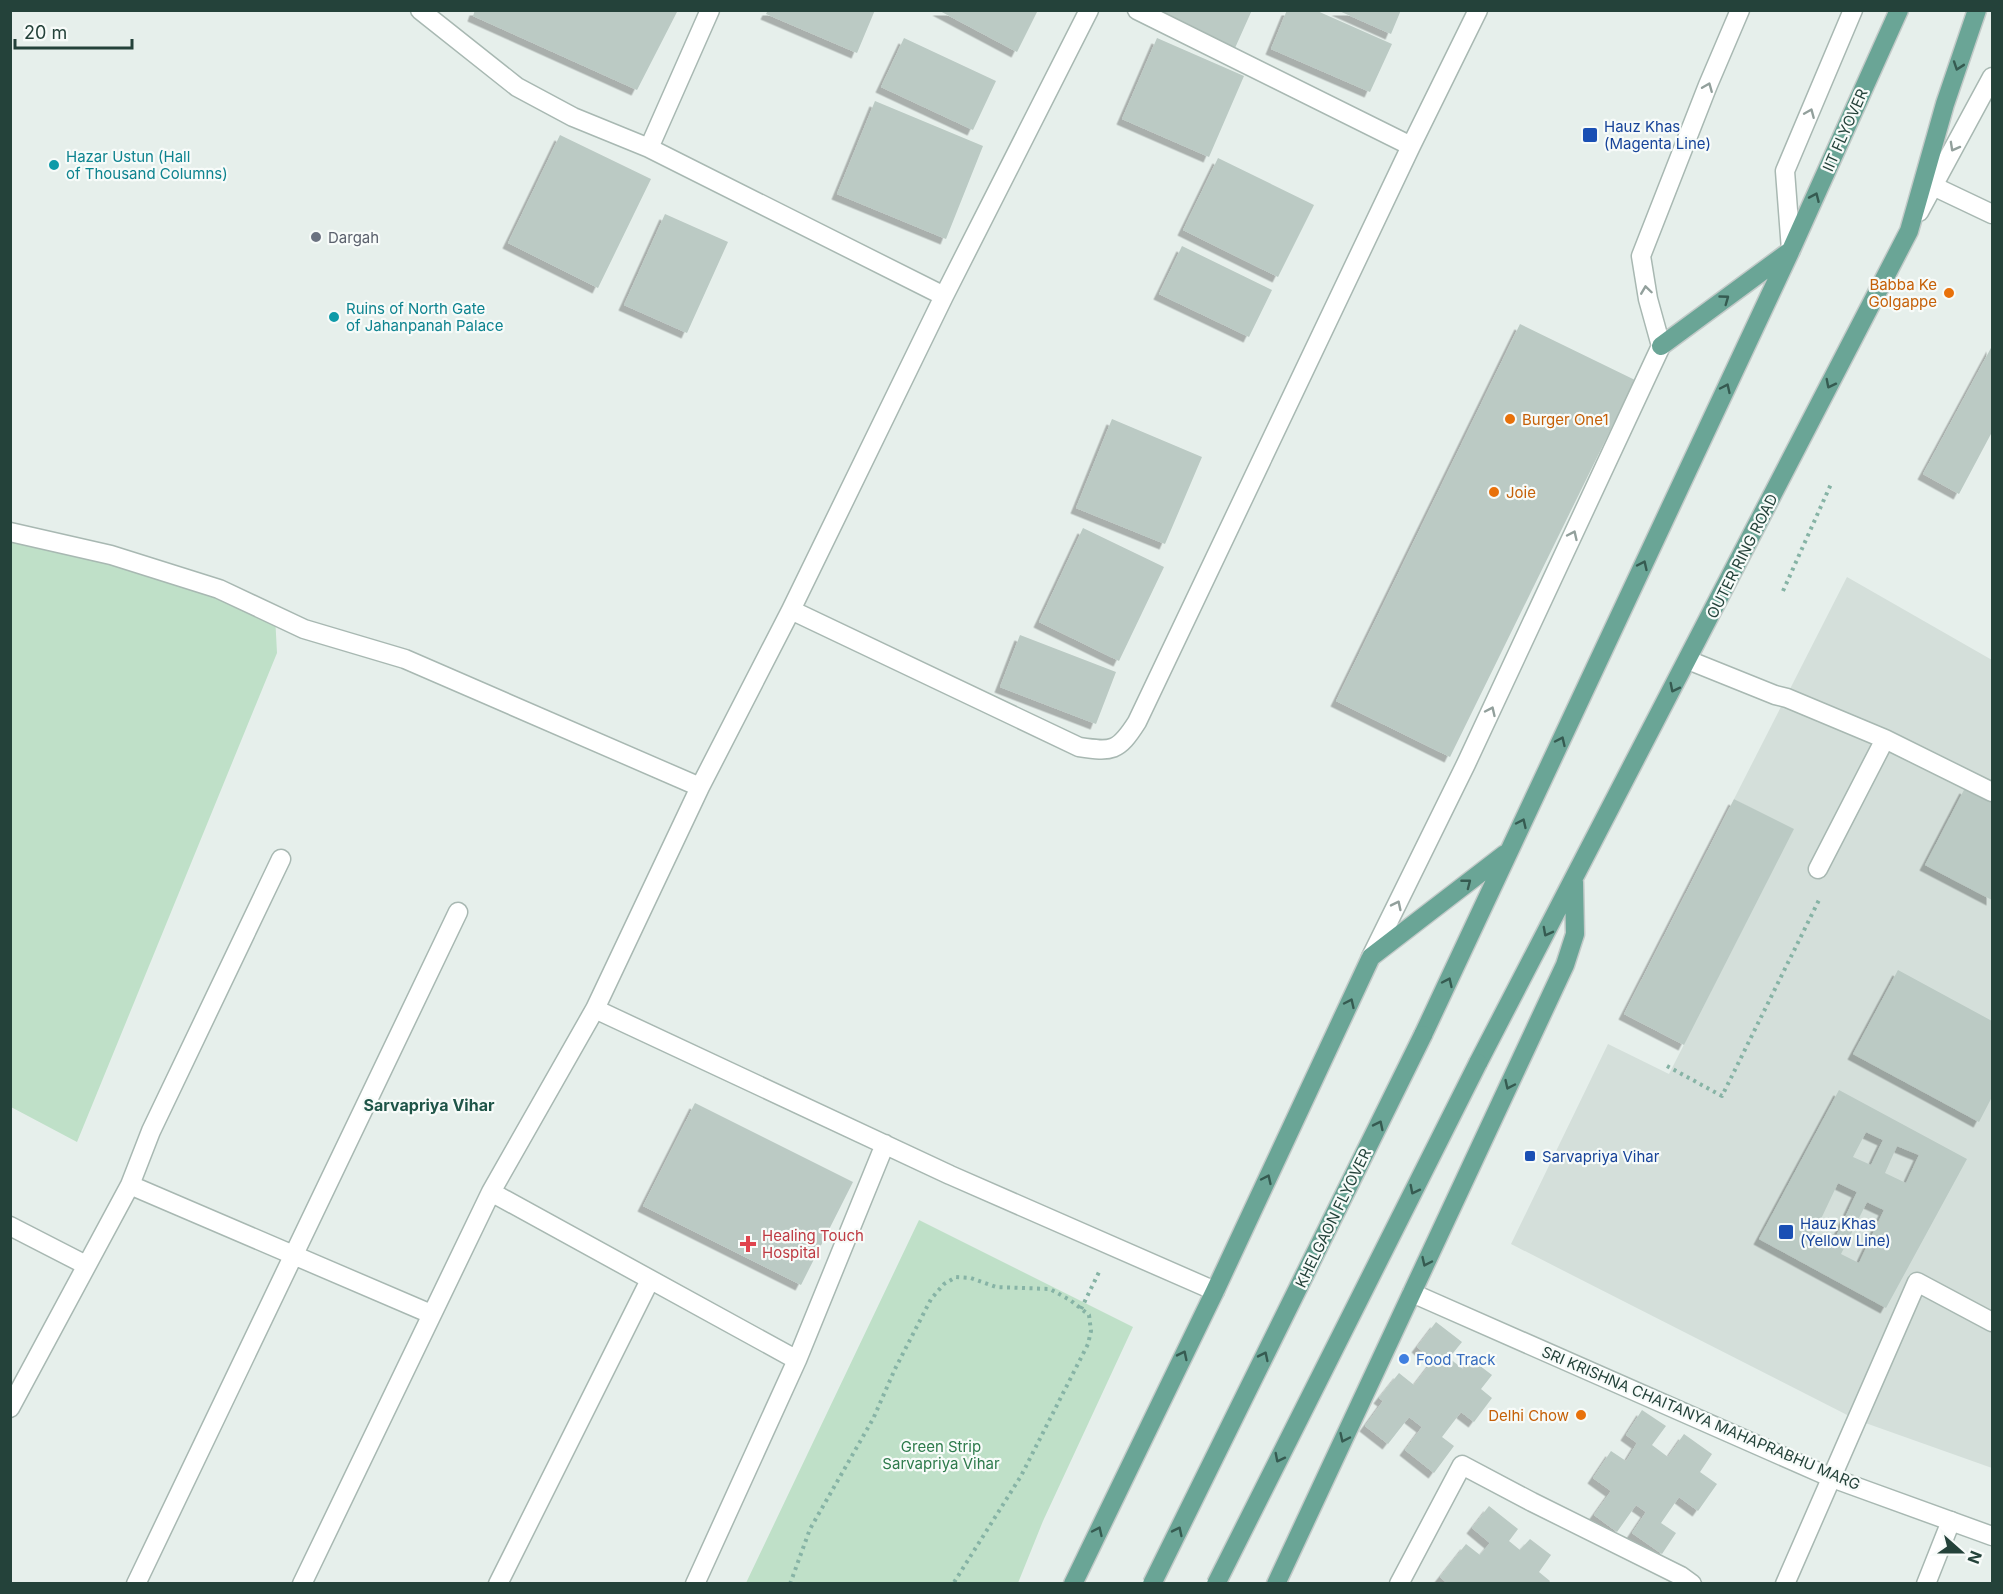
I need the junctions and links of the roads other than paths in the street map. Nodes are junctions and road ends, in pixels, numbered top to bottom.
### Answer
1 (420, 10) edge
2 (710, 10) edge
3 (1089, 10) edge
4 (1137, 10) edge
5 (1478, 10) edge
6 (1740, 10) edge
7 (1853, 10) edge
8 (1899, 10) edge
9 (1977, 10) edge
10 (1992, 77) edge
11 (1411, 146) junction
12 (648, 148) junction
13 (1933, 186) junction
14 (1992, 214) edge
15 (1909, 231) junction
16 (1791, 250) junction
17 (944, 296) junction
18 (1661, 346) junction
19 (10, 532) edge
20 (791, 610) junction
21 (1688, 660) junction
22 (1885, 739) junction
23 (700, 787) junction
24 (1992, 792) edge
25 (1509, 851) junction
26 (281, 859) dead end
27 (1818, 869) road end
28 (1574, 880) junction
29 (458, 912) dead end
30 (1371, 957) junction
31 (595, 1010) junction
32 (885, 1144) junction
33 (130, 1185) junction
34 (491, 1192) junction
35 (10, 1226) edge
36 (294, 1253) junction
37 (86, 1265) junction
38 (650, 1280) junction
39 (1215, 1291) junction
40 (1412, 1293) junction
41 (431, 1314) junction
42 (1992, 1322) edge
43 (797, 1360) junction
44 (10, 1408) edge
45 (1832, 1478) junction
46 (1951, 1521) junction
47 (1992, 1536) edge
48 (136, 1584) edge
49 (302, 1584) edge
50 (498, 1584) edge
51 (695, 1584) edge
52 (1073, 1584) edge
53 (1152, 1584) edge
54 (1216, 1584) edge
55 (1276, 1584) edge
56 (1399, 1584) edge
57 (1692, 1584) edge
58 (1785, 1584) edge
59 (1926, 1584) edge

1 - 12 street
2 - 12 street
3 - 17 street
4 - 11 street
5 - 11 street
18 -> 6 street
16 -> 7 street
16 -> 8 main road, IIT FLYOVER
9 -> 15 main road
10 -> 13 street
11 - 20 street
12 - 17 street
13 - 14 street
13 - 15 street
15 -> 21 main road, OUTER RING ROAD
18 -> 16 main road
25 -> 16 main road
17 - 20 street
30 -> 18 street
19 - 23 street
20 - 23 street
21 - 22 street
21 -> 28 main road, OUTER RING ROAD
22 - 24 street
22 - 27 street
23 - 31 street
30 -> 25 main road
53 -> 25 main road, KHELGAON FLYOVER, bridge
26 - 33 street
28 -> 40 main road
28 -> 54 main road, bridge
29 - 36 street
39 -> 30 main road
31 - 32 street
31 - 34 street
32 - 39 street
32 - 43 street
33 - 36 street
33 - 37 street
34 - 38 street
34 - 41 street
35 - 37 street
36 - 41 street
36 - 48 street
37 - 44 street
38 - 43 street
38 - 50 street
52 -> 39 main road
40 - 45 street, SRI KRISHNA CHAITANYA MAHAPRABHU MARG
40 -> 55 main road
41 - 49 street
42 - 45 street
43 - 51 street
45 - 46 street, SRI KRISHNA CHAITANYA MAHAPRABHU MARG
45 - 58 street
46 - 47 street, SRI KRISHNA CHAITANYA MAHAPRABHU MARG
46 - 59 street
56 - 57 street

